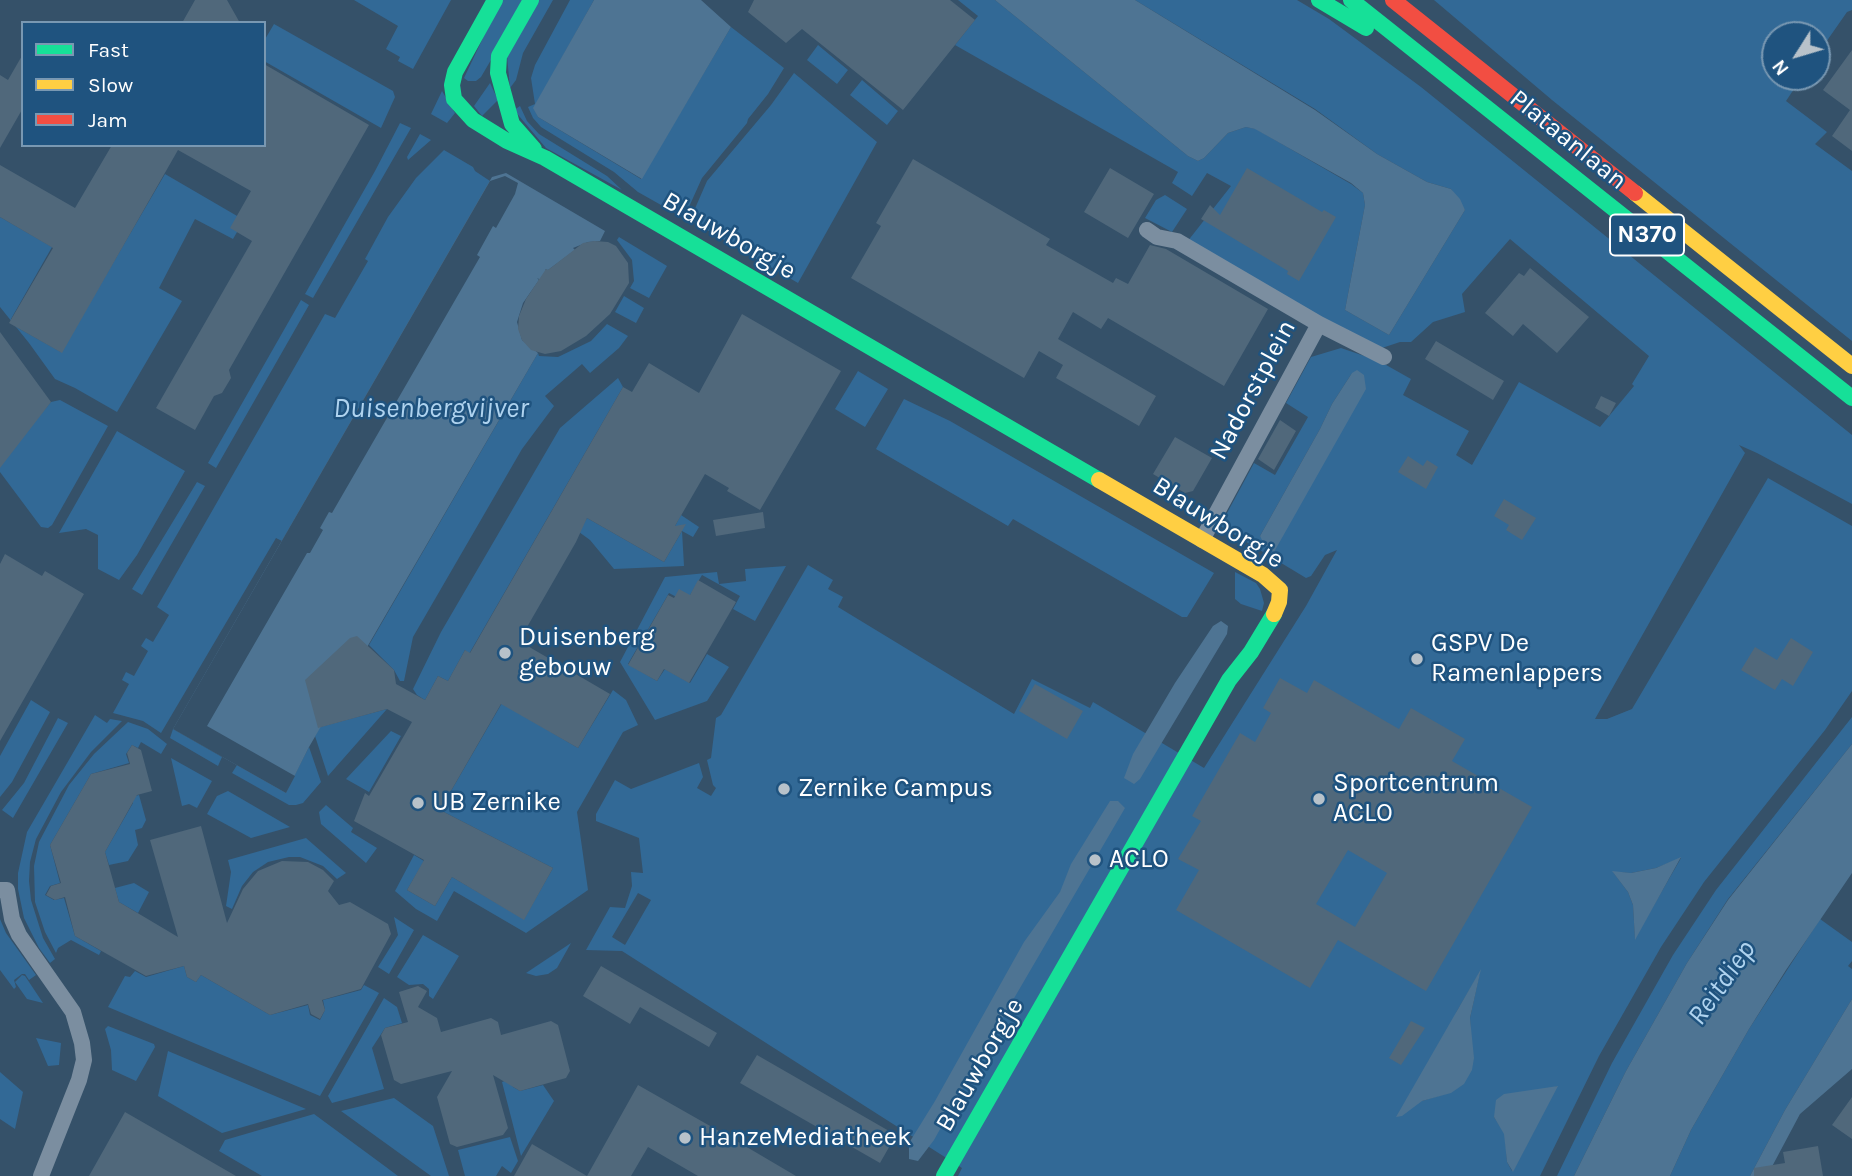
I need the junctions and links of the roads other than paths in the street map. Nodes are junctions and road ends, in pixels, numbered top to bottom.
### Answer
1 (495, 0) edge
2 (531, 0) edge
3 (1319, 0) edge
4 (1351, 0) edge
5 (1393, 0) edge
6 (1442, 19) dead end
7 (1442, 72) junction
8 (1503, 87) junction
9 (545, 158) junction
10 (1147, 230) dead end
11 (1319, 324) junction
12 (1384, 357) dead end
13 (1852, 366) edge
14 (1852, 398) edge
15 (1202, 540) junction
16 (4, 890) edge
17 (41, 1176) edge
18 (944, 1176) edge

1 - 9 main road, Blauwborgje
2 - 9 main road, Blauwborgje
3 - 7 main road, N370
4 - 7 main road, Plataanlaan / N370
5 - 8 main road, Plataanlaan / N370
6 - 8 main road, N370
7 - 14 main road, Plataanlaan / N370
8 - 13 main road, Plataanlaan / N370
9 - 15 main road, Blauwborgje
10 - 11 street, Nadorstplein
11 - 12 street
11 - 15 street, Nadorstplein
15 - 18 main road, Blauwborgje
16 - 17 street

